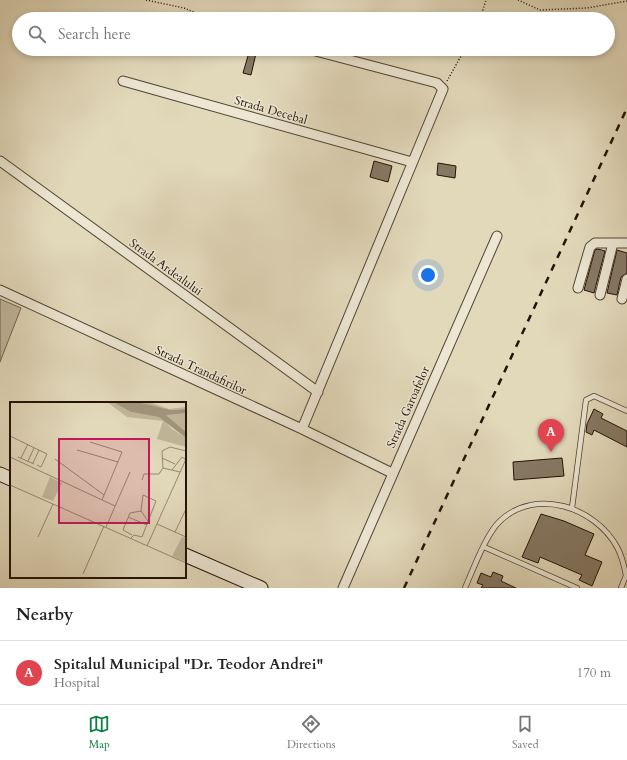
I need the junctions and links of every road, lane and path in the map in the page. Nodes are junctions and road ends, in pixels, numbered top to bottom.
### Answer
1 (146, 0) edge
2 (486, 0) edge
3 (518, 0) edge
4 (627, 1) edge
5 (194, 12) edge
6 (482, 12) edge
7 (335, 56) edge
8 (461, 56) edge
9 (123, 81) dead end
10 (443, 89) junction
11 (0, 161) edge
12 (412, 162) junction
13 (497, 236) dead end
14 (613, 243) junction
15 (627, 243) edge
16 (627, 279) edge
17 (578, 288) dead end
18 (0, 290) edge
19 (600, 295) dead end
20 (622, 299) dead end
21 (318, 392) junction
22 (627, 411) edge
23 (302, 429) junction
24 (392, 473) junction
25 (0, 474) edge
26 (10, 479) edge
27 (572, 508) junction
28 (484, 547) junction
29 (186, 555) edge
30 (626, 574) edge
31 (262, 588) edge
32 (343, 588) edge
33 (465, 588) edge
34 (577, 588) edge
35 (621, 588) edge

1 - 5 path
2 - 6 path
3 - 4 path
7 - 10 street
8 - 10 path
9 - 12 street, Strada Decebal
10 - 12 street
11 - 21 street, Strada Ardealului
12 - 21 street
13 - 24 street, Strada Garoafelor
14 - 15 street
14 - 17 street
14 - 19 street
16 - 20 street
18 - 23 street, Strada Trandafirilor
21 - 23 street
22 - 27 lane
23 - 24 street, Strada Trandafirilor
24 - 32 street, Strada Garoafelor
25 - 26 main road
27 - 28 lane
27 - 30 lane
28 - 33 lane
28 - 34 lane
29 - 31 main road
30 - 35 lane

